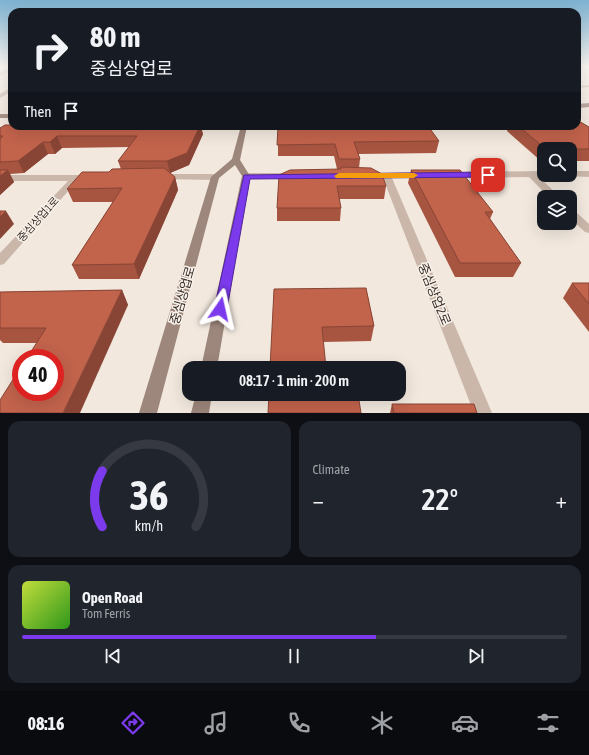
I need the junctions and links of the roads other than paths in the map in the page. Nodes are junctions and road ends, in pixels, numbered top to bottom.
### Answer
1 (243, 130) edge
2 (236, 160) junction
3 (532, 174) junction
4 (537, 174) edge
5 (577, 174) edge
6 (589, 174) edge
7 (246, 176) junction
8 (301, 176) edge
9 (363, 176) edge
10 (387, 176) junction
11 (153, 177) edge
12 (215, 177) junction
13 (0, 178) edge
14 (75, 178) junction
15 (98, 178) edge
16 (548, 190) edge
17 (577, 219) edge
18 (589, 230) edge
19 (0, 261) edge
20 (210, 361) edge
21 (203, 401) edge
22 (148, 413) edge
23 (200, 413) edge
24 (483, 413) edge

1 - 2 street
2 - 7 street
2 - 12 street
3 - 4 street
3 - 10 street
3 - 16 street
5 - 6 street
7 - 8 street
7 - 20 street
9 - 10 street
10 - 24 street, 중심상업2로
11 - 12 street
12 - 22 street, 중심상업로
13 - 14 street
14 - 15 street
14 - 19 street, 중심상업1로
17 - 18 street
21 - 23 street

